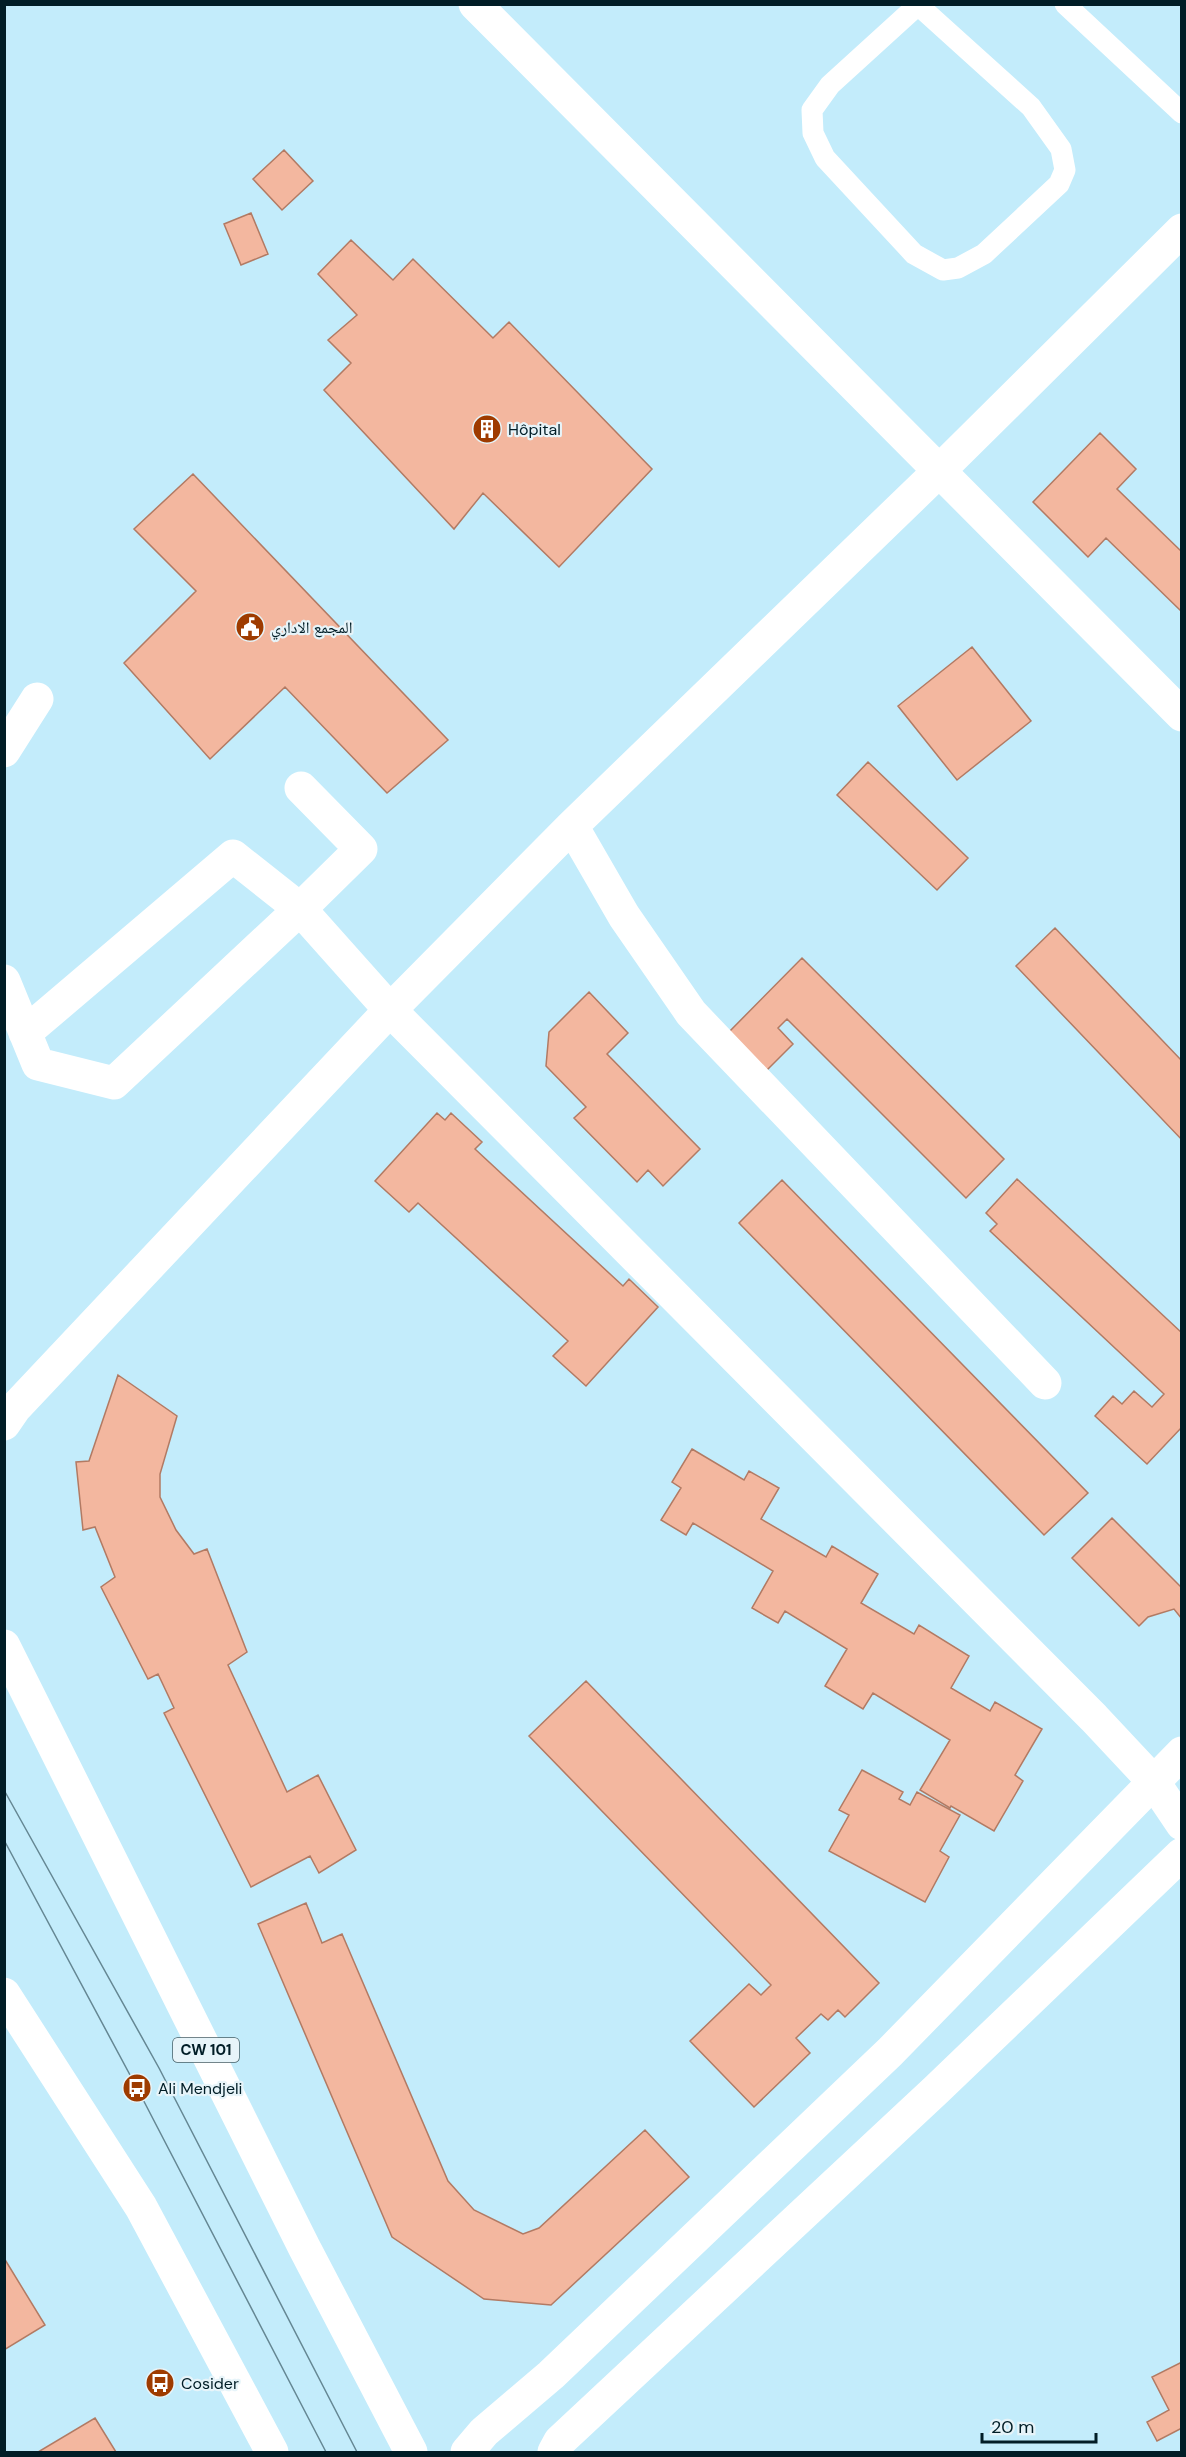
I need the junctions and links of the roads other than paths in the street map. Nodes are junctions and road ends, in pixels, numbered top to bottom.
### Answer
1 (475, 4) edge
2 (1065, 4) edge
3 (918, 5) edge
4 (1182, 113) edge
5 (1182, 230) edge
6 (938, 472) junction
7 (37, 699) dead end
8 (1182, 715) edge
9 (4, 751) edge
10 (301, 788) dead end
11 (572, 826) junction
12 (300, 909) junction
13 (4, 981) edge
14 (390, 1010) junction
15 (25, 1033) junction
16 (45, 1378) junction
17 (1045, 1383) dead end
18 (4, 1398) edge
19 (4, 1424) edge
20 (4, 1646) edge
21 (1182, 1753) edge
22 (1153, 1780) junction
23 (1182, 1824) edge
24 (1182, 1854) edge
25 (4, 1994) edge
26 (272, 2452) edge
27 (411, 2452) edge
28 (467, 2452) edge
29 (554, 2452) edge

1 - 6 street
2 - 4 lane
3 - 3 lane
5 - 6 street
6 - 8 street
6 - 11 street
7 - 9 street
10 - 12 street
11 - 14 street
11 - 17 street
12 - 14 street
12 - 15 street
12 - 15 street
13 - 15 street
14 - 16 street
14 - 22 street
16 - 18 street
16 - 19 street
20 - 27 street, CW 101
21 - 22 street
22 - 23 street
22 - 28 street
24 - 29 street
25 - 26 street

